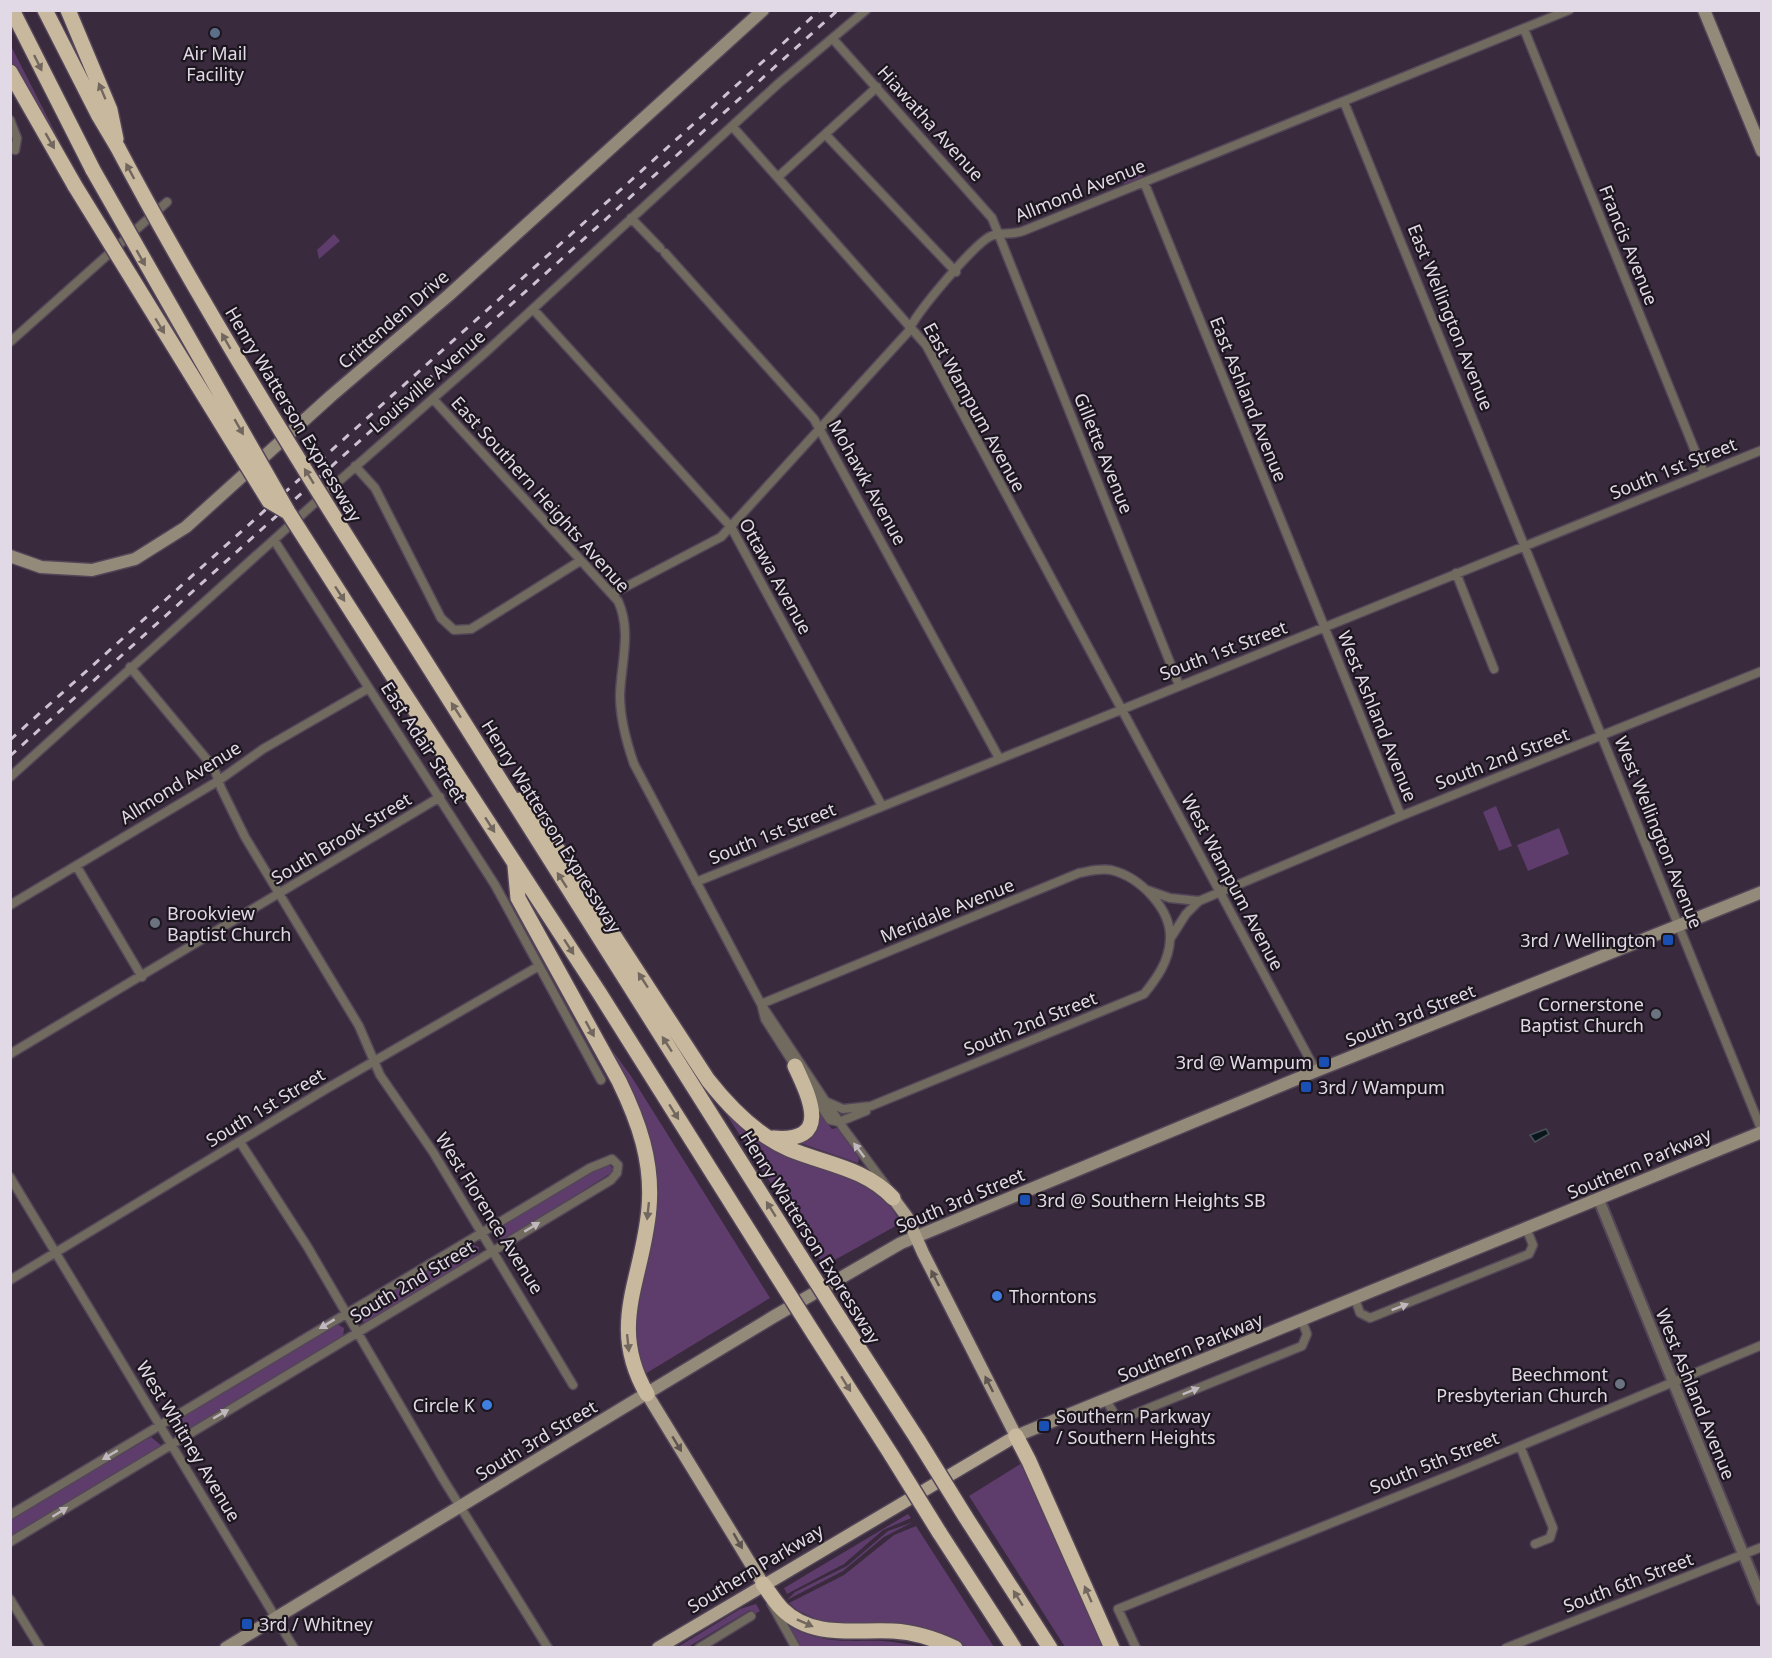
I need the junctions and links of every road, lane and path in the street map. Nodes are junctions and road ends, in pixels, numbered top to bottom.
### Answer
1 (12, 10) edge
2 (45, 10) edge
3 (68, 10) edge
4 (763, 10) edge
5 (866, 10) edge
6 (1569, 10) edge
7 (1704, 10) edge
8 (1524, 29) junction
9 (833, 39) junction
10 (10, 72) edge
11 (877, 87) junction
12 (1344, 102) junction
13 (10, 120) edge
14 (732, 126) junction
15 (826, 135) junction
16 (118, 148) junction
17 (15, 150) dead end
18 (1761, 151) edge
19 (778, 177) junction
20 (1144, 182) junction
21 (167, 202) dead end
22 (631, 218) junction
23 (999, 234) junction
24 (956, 272) junction
25 (533, 309) junction
26 (910, 326) junction
27 (10, 342) edge
28 (434, 400) junction
29 (820, 429) junction
30 (1761, 450) edge
31 (355, 466) junction
32 (1704, 473) junction
33 (288, 512) junction
34 (731, 527) junction
35 (274, 540) junction
36 (1526, 545) junction
37 (10, 556) edge
38 (580, 561) junction
39 (1456, 573) junction
40 (612, 594) junction
41 (1324, 628) junction
42 (130, 667) junction
43 (1494, 669) dead end
44 (1761, 671) edge
45 (1179, 685) junction
46 (369, 688) junction
47 (1121, 708) junction
48 (1603, 736) junction
49 (999, 758) junction
50 (487, 759) junction
51 (10, 777) edge
52 (218, 781) junction
53 (440, 797) junction
54 (882, 806) junction
55 (1401, 816) junction
56 (515, 863) junction
57 (77, 867) junction
58 (696, 882) junction
59 (1145, 889) junction
60 (1219, 892) junction
61 (1761, 892) edge
62 (278, 895) junction
63 (1199, 900) junction
64 (10, 905) edge
65 (1679, 926) junction
66 (1170, 939) junction
67 (539, 966) junction
68 (142, 976) junction
69 (761, 1004) junction
70 (10, 1054) edge
71 (375, 1062) junction
72 (795, 1066) junction
73 (1316, 1071) junction
74 (601, 1080) dead end
75 (826, 1102) junction
76 (871, 1106) junction
77 (839, 1122) junction
78 (1761, 1132) edge
79 (771, 1138) junction
80 (240, 1142) junction
81 (10, 1177) edge
82 (893, 1198) junction
83 (1599, 1200) junction
84 (1526, 1228) junction
85 (482, 1233) junction
86 (916, 1236) junction
87 (493, 1251) junction
88 (55, 1252) junction
89 (10, 1280) edge
90 (1355, 1299) junction
91 (345, 1313) junction
92 (1302, 1321) junction
93 (357, 1334) junction
94 (1761, 1345) edge
95 (1673, 1382) junction
96 (573, 1385) dead end
97 (647, 1394) junction
98 (1106, 1400) junction
99 (160, 1425) junction
100 (1016, 1436) junction
101 (171, 1443) junction
102 (1520, 1446) junction
103 (461, 1506) junction
104 (10, 1515) edge
105 (10, 1542) edge
106 (1535, 1544) dead end
107 (1761, 1547) edge
108 (1743, 1554) junction
109 (763, 1584) junction
110 (10, 1599) edge
111 (1761, 1600) edge
112 (751, 1616) dead end
113 (276, 1618) junction
114 (40, 1647) edge
115 (226, 1647) edge
116 (294, 1647) edge
117 (548, 1647) edge
118 (658, 1647) edge
119 (699, 1647) edge
120 (796, 1647) edge
121 (955, 1647) edge
122 (1014, 1647) edge
123 (1050, 1647) edge
124 (1112, 1647) edge
125 (1136, 1647) edge
126 (1506, 1647) edge

1 -> 33 highway, bridge
2 - 16 highway, Henry Watterson Expressway
16 -> 3 highway
4 - 37 main road, Crittenden Drive
5 - 9 street, Louisville Avenue
6 - 8 street, Allmond Avenue
7 - 18 main road
8 - 12 street, Allmond Avenue
8 - 32 street, Francis Avenue
9 - 11 street, Hiawatha Avenue
9 - 14 street, Louisville Avenue
10 -> 33 highway, bridge
11 - 15 street
11 - 23 street, Hiawatha Avenue
12 - 20 street, Allmond Avenue
12 - 36 street, East Wellington Avenue
13 - 17 street
14 - 19 street, East Wampum Avenue
14 - 22 street, Louisville Avenue
15 - 19 street
15 - 24 street
50 -> 16 highway, Henry Watterson Expressway, bridge
19 - 26 street, East Wampum Avenue
20 - 23 street, Allmond Avenue
20 - 41 street, East Ashland Avenue
21 - 27 street
22 - 25 street, Louisville Avenue
22 - 29 street, Mohawk Avenue
23 - 24 street, Allmond Avenue
23 - 45 street, Gillette Avenue
24 - 26 street, Allmond Avenue
25 - 28 street, Louisville Avenue
25 - 34 street, Ottawa Avenue
26 - 29 street, Allmond Avenue
26 - 47 street, East Wampum Avenue
28 - 31 street, Louisville Avenue
28 - 38 street, East Southern Heights Avenue
29 - 34 street, Allmond Avenue
29 - 49 street, Mohawk Avenue
30 - 32 street, South 1st Street
31 - 35 street, Louisville Avenue
31 - 38 street
32 - 36 street, South 1st Street
33 -> 56 highway, bridge
34 - 40 street, Allmond Avenue
34 - 54 street, Ottawa Avenue
35 - 42 street, Louisville Avenue
35 - 46 street, East Adair Street
36 - 39 street, South 1st Street
36 - 48 street, West Wellington Avenue
38 - 40 street, East Southern Heights Avenue
39 - 41 street, South 1st Street
39 - 43 street
40 - 58 street, East Southern Heights Avenue
41 - 45 street, South 1st Street
41 - 55 street, West Ashland Avenue
42 - 51 street, Louisville Avenue
42 - 52 street, West Florence Avenue
44 - 48 street, South 2nd Street
45 - 47 street, South 1st Street
46 - 52 street, Allmond Avenue
46 - 53 street, East Adair Street
47 - 49 street, South 1st Street
47 - 60 street, West Wampum Avenue
48 - 55 street, South 2nd Street
48 - 65 street, West Wellington Avenue
49 - 54 street, South 1st Street
79 -> 50 highway
123 -> 50 highway, Henry Watterson Expressway, bridge
52 - 57 street, Allmond Avenue
52 - 62 street, West Florence Avenue
53 - 62 street, South Brook Street
53 - 67 street, East Adair Street
54 - 58 street, South 1st Street
55 - 60 street, South 2nd Street
56 -> 97 highway
56 -> 122 highway, bridge
57 - 64 street, Allmond Avenue
57 - 68 street
58 - 69 street, East Southern Heights Avenue
59 - 63 street, Meridale Avenue
59 - 66 street, Meridale Avenue
59 - 69 street, Meridale Avenue
60 - 63 street, South 2nd Street
60 - 73 street, West Wampum Avenue
61 - 65 main road, South 3rd Street
62 - 68 street, South Brook Street
62 - 71 street, West Florence Avenue
63 - 66 street, South 2nd Street
65 - 73 main road, South 3rd Street
65 - 78 street, West Wellington Avenue
66 - 76 street, South 2nd Street
67 - 71 street, South 1st Street
67 - 74 street, East Adair Street
68 - 70 street, South Brook Street
69 - 72 street
69 - 75 street
71 - 80 street, South 1st Street
71 - 85 street, West Florence Avenue
72 - 77 street
72 - 79 highway
73 - 86 main road, South 3rd Street
75 - 76 street, South 2nd Street
75 - 77 street
76 - 77 street, South 2nd Street
82 -> 77 street
78 - 83 main road, Southern Parkway
79 - 82 highway
80 - 88 street, South 1st Street
80 - 91 street
81 - 88 street, West Whitney Avenue
82 - 86 main road
83 - 84 main road, Southern Parkway
83 - 95 street, West Ashland Avenue
84 - 90 main road, Southern Parkway
90 -> 84 street
85 - 87 street, West Florence Avenue
87 -> 85 street, South 2nd Street
85 - 91 street, South 2nd Street
86 - 97 main road, South 3rd Street
100 -> 86 main road
87 - 93 street, South 2nd Street
87 - 96 street, West Florence Avenue
88 - 89 street, South 1st Street
88 - 99 street, West Whitney Avenue
90 - 92 main road, Southern Parkway
91 - 93 street
91 -> 99 street, South 2nd Street
92 - 98 main road, Southern Parkway
98 -> 92 street
101 -> 93 street, South 2nd Street
93 - 103 street
94 - 95 street, South 5th Street
95 - 102 street, South 5th Street
95 - 108 street, West Ashland Avenue
97 - 103 main road, South 3rd Street
97 -> 109 main road
98 - 100 main road, Southern Parkway
99 - 101 street, West Whitney Avenue
99 -> 104 street, South 2nd Street
100 - 109 main road, Southern Parkway
124 -> 100 highway
105 -> 101 street, South 2nd Street
101 - 113 street, West Whitney Avenue
102 - 106 street
102 - 125 street, South 5th Street
103 - 113 main road, South 3rd Street
103 - 117 street
107 - 108 street, South 6th Street
108 - 111 street, West Ashland Avenue
108 - 126 street, South 6th Street
109 - 118 main road, Southern Parkway
109 - 120 street
109 -> 121 highway
110 - 114 street
112 - 119 street
113 - 115 main road, South 3rd Street
113 - 116 street, West Whitney Avenue

